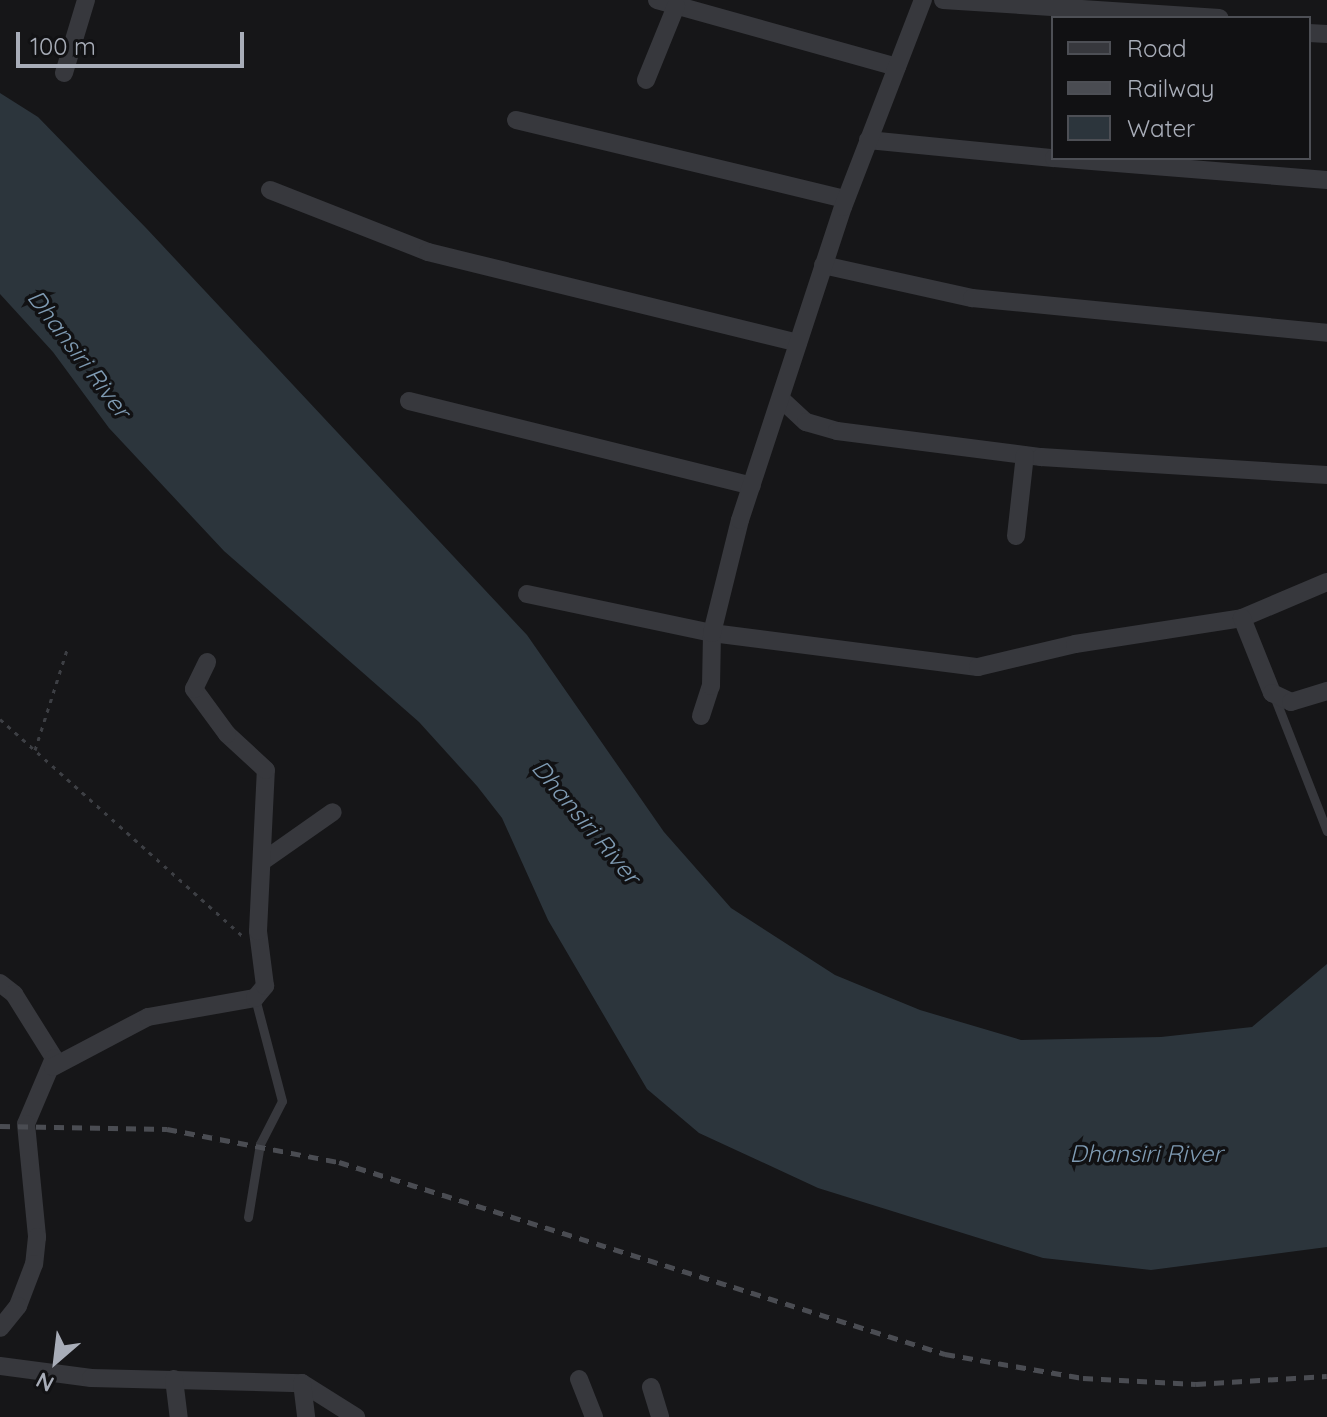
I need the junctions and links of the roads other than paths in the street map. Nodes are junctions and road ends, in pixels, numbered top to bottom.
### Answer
1 (86, 0) edge
2 (657, 0) edge
3 (923, 0) edge
4 (943, 0) edge
5 (676, 6) junction
6 (1188, 16) edge
7 (897, 67) junction
8 (64, 73) dead end
9 (646, 80) dead end
10 (516, 120) dead end
11 (868, 140) junction
12 (1051, 158) edge
13 (1079, 160) edge
14 (1327, 180) edge
15 (270, 190) dead end
16 (846, 199) junction
17 (823, 265) junction
18 (1327, 333) edge
19 (798, 343) junction
20 (781, 399) junction
21 (409, 401) dead end
22 (1025, 455) junction
23 (1327, 475) edge
24 (752, 486) junction
25 (1016, 536) dead end
26 (1327, 582) edge
27 (527, 594) dead end
28 (1242, 618) junction
29 (712, 633) junction
30 (207, 662) dead end
31 (1327, 691) edge
32 (1272, 693) junction
33 (701, 716) dead end
34 (333, 812) dead end
35 (1327, 831) edge
36 (263, 861) junction
37 (0, 983) edge
38 (255, 998) junction
39 (53, 1067) junction
40 (248, 1217) dead end
41 (0, 1328) edge
42 (0, 1366) edge
43 (174, 1379) junction
44 (579, 1379) dead end
45 (302, 1383) junction
46 (651, 1387) dead end
47 (179, 1417) edge
48 (306, 1417) edge
49 (356, 1417) edge
50 (594, 1417) edge
51 (660, 1417) edge

1 - 8 street
2 - 5 street
3 - 7 street
4 - 6 street
5 - 7 street
5 - 9 street
7 - 11 street
10 - 16 street
11 - 12 street
11 - 16 street
13 - 14 street
15 - 19 street
16 - 17 street
17 - 18 street
17 - 19 street
19 - 20 street
20 - 22 street
20 - 24 street
21 - 24 street
22 - 23 street
22 - 25 street
24 - 29 street
26 - 28 street
27 - 29 street
28 - 29 street
28 - 32 street
29 - 33 street
30 - 36 street
31 - 32 street
32 - 35 lane
34 - 36 street
36 - 38 street
37 - 39 street
38 - 39 street
38 - 40 lane
39 - 41 street
42 - 43 street
43 - 45 street
43 - 47 street
44 - 50 street
45 - 48 street
45 - 49 street
46 - 51 street

